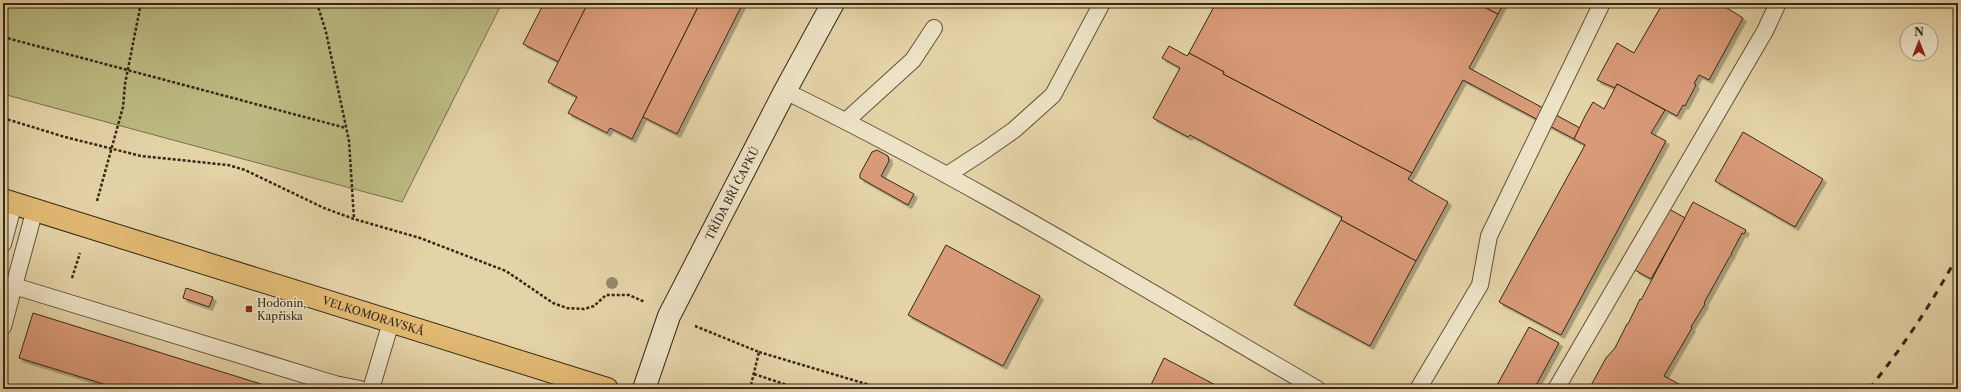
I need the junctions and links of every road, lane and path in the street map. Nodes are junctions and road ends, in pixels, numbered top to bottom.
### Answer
1 (141, 3) edge
2 (317, 3) edge
3 (833, 3) edge
4 (1102, 3) edge
5 (1602, 3) edge
6 (1778, 3) edge
7 (934, 28) dead end
8 (3, 37) edge
9 (128, 70) junction
10 (785, 91) junction
11 (3, 118) edge
12 (846, 121) junction
13 (346, 128) junction
14 (113, 149) junction
15 (947, 175) junction
16 (9, 202) edge
17 (96, 204) dead end
18 (35, 209) junction
19 (354, 219) junction
20 (3, 244) edge
21 (81, 250) dead end
22 (72, 278) dead end
23 (14, 286) junction
24 (669, 316) junction
25 (391, 322) junction
26 (3, 327) edge
27 (759, 352) junction
28 (754, 374) junction
29 (360, 389) edge
30 (371, 389) edge
31 (607, 389) edge
32 (644, 389) edge
33 (750, 389) edge
34 (799, 389) edge
35 (883, 389) edge
36 (1317, 389) edge
37 (1418, 389) edge
38 (1556, 389) edge

1 - 9 path
2 - 13 path
3 - 10 street, TŘÍDA BŘÍ ČAPKŮ
4 - 15 lane
5 - 37 lane
6 - 38 lane
7 - 12 lane
8 - 9 path
9 - 13 path
9 - 14 path
10 - 12 lane
10 - 24 street, TŘÍDA BŘÍ ČAPKŮ
11 - 14 path
12 - 15 lane
13 - 19 path
14 - 17 path
14 - 19 path
15 - 36 lane
16 - 18 main road, VELKOMORAVSKÁ
16 - 20 lane
18 - 23 lane
18 - 25 main road, VELKOMORAVSKÁ
19 - 24 path
21 - 22 path
23 - 26 lane
23 - 29 lane
24 - 27 path
24 - 32 street, TŘÍDA BŘÍ ČAPKŮ
25 - 30 lane
25 - 31 main road, VELKOMORAVSKÁ
27 - 28 path
27 - 35 path
28 - 33 path
28 - 34 path

